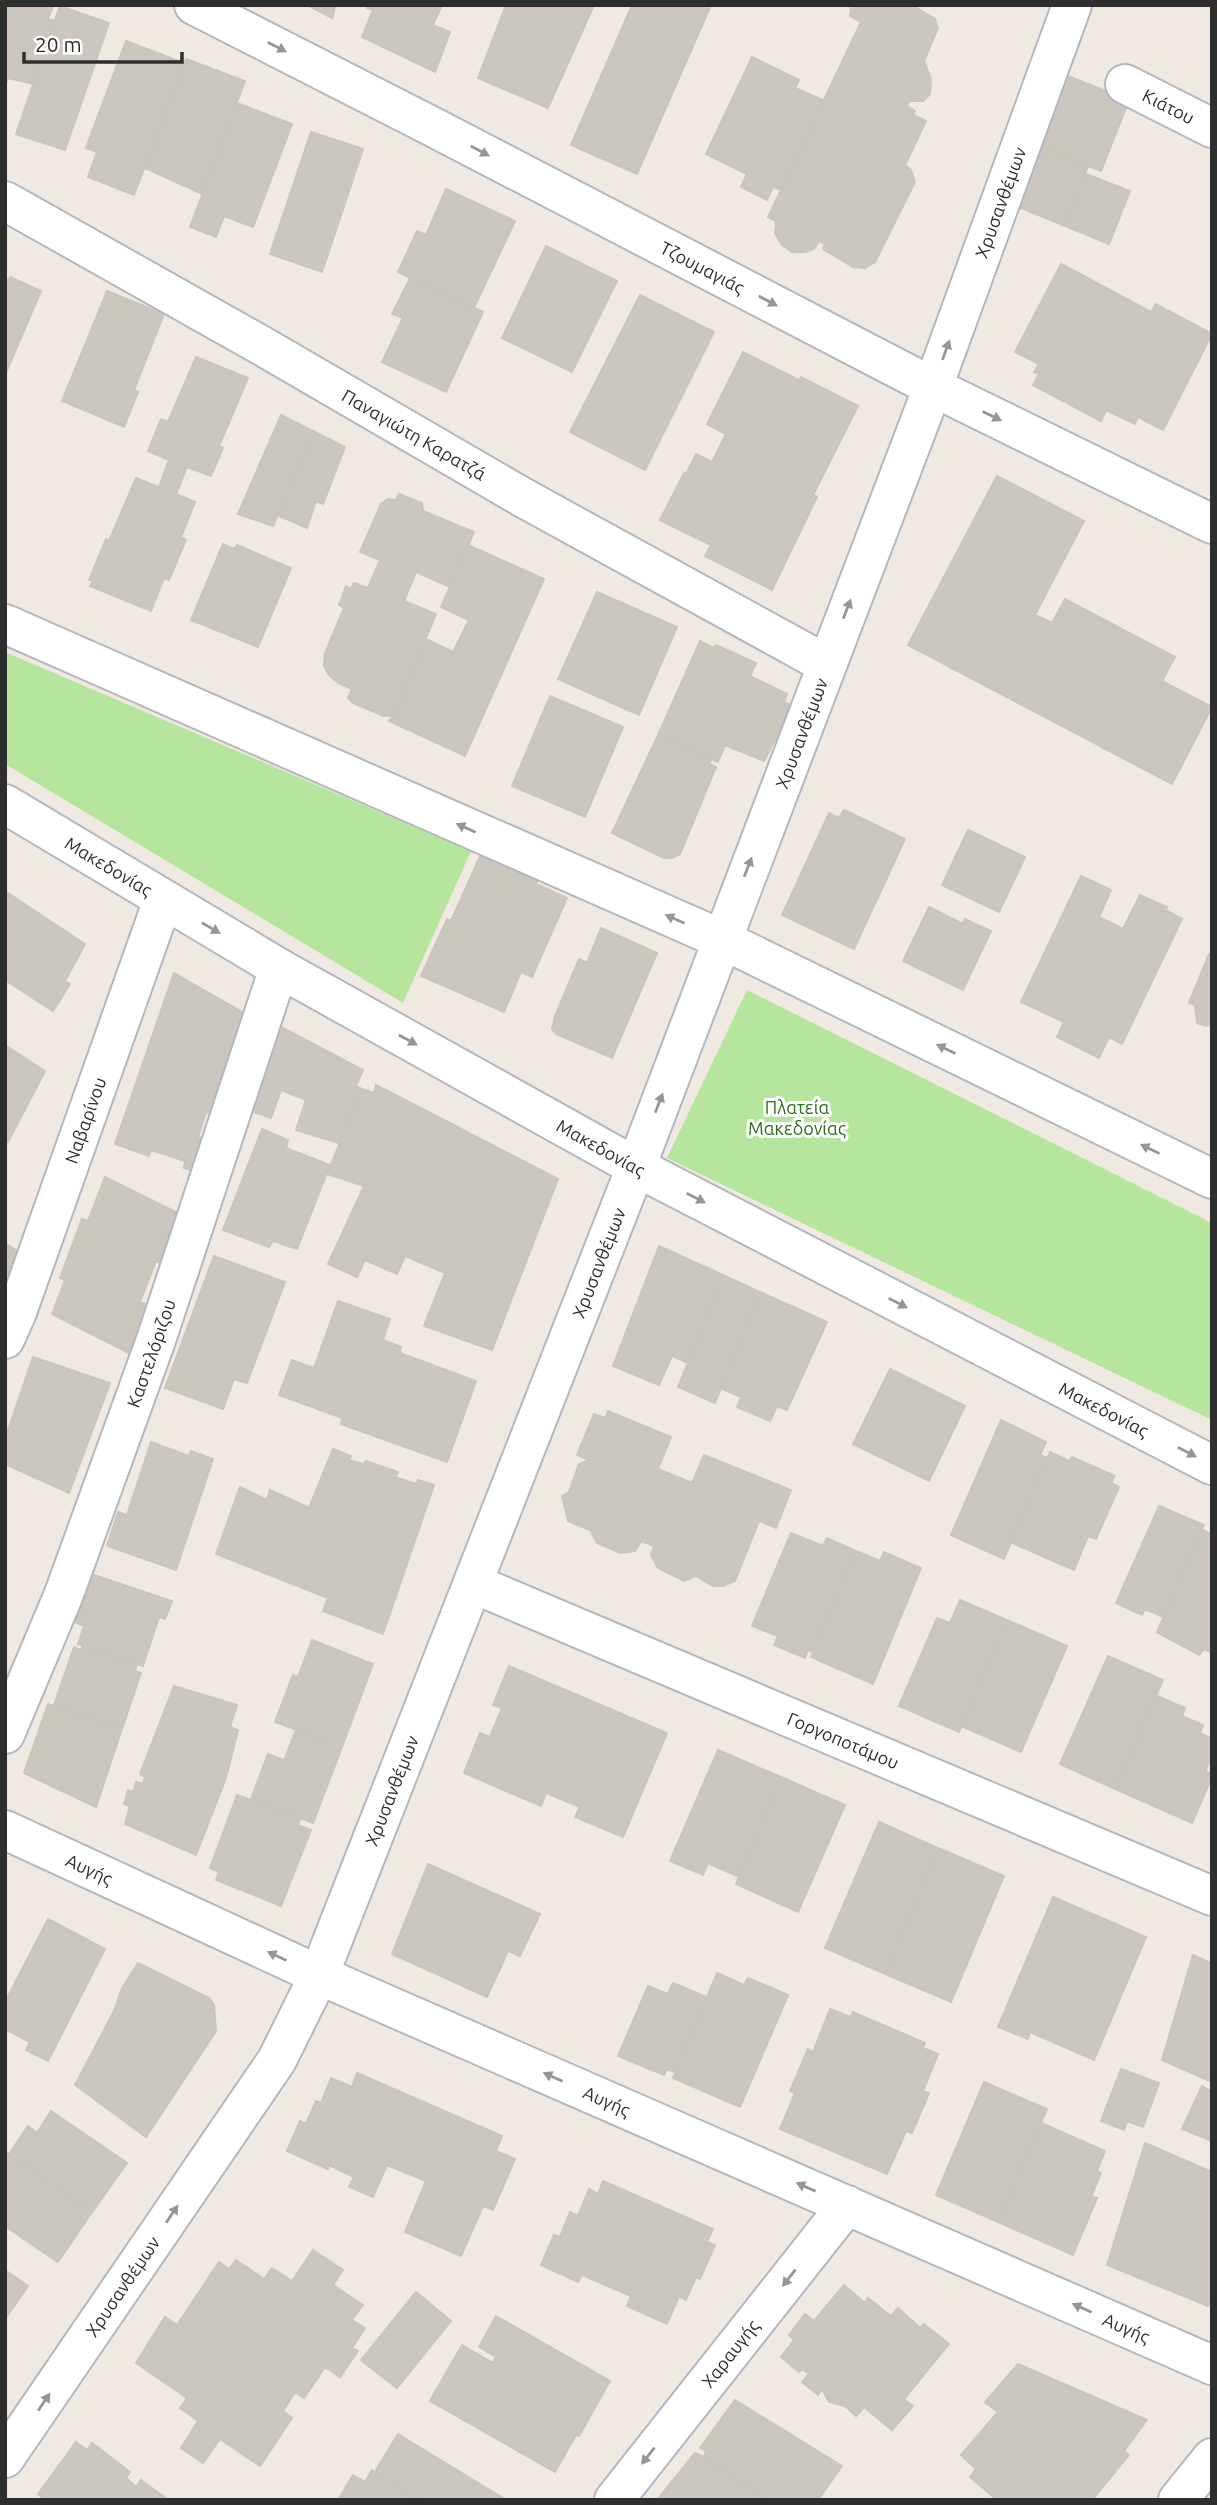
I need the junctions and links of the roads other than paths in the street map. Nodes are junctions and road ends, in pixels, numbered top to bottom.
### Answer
1 (194, 5) edge
2 (1072, 5) edge
3 (1125, 84) dead end
4 (1212, 128) edge
5 (5, 201) edge
6 (933, 387) junction
7 (1212, 524) edge
8 (5, 625) edge
9 (826, 664) junction
10 (5, 804) edge
11 (163, 900) junction
12 (721, 939) junction
13 (279, 968) junction
14 (636, 1167) junction
15 (1212, 1179) edge
16 (5, 1339) edge
17 (1212, 1465) edge
18 (474, 1584) junction
19 (5, 1734) edge
20 (5, 1830) edge
21 (1212, 1896) edge
22 (319, 1975) junction
23 (847, 2205) junction
24 (1212, 2365) edge
25 (5, 2458) edge
26 (1212, 2458) edge
27 (614, 2500) edge
28 (1178, 2500) edge

1 -> 6 street, Τζουμαγιάς
6 -> 2 street, Χρυσανθέμων
3 - 4 street, Κιάτου
5 - 9 street, Παναγιώτη Καρατζά
6 -> 7 street, Τζουμαγιάς
9 -> 6 street, Χρυσανθέμων
12 -> 8 street
12 -> 9 street, Χρυσανθέμων
10 - 11 street, Μακεδονίας
11 -> 13 street, Μακεδονίας
11 - 16 street, Ναβαρίνου
14 -> 12 street, Χρυσανθέμων
15 -> 12 street
13 -> 14 street, Μακεδονίας
13 - 19 street, Καστελόριζου
14 -> 17 street, Μακεδονίας
14 - 18 street, Χρυσανθέμων
18 - 21 street, Γοργοποτάμου
18 - 22 street, Χρυσανθέμων
22 -> 20 street, Αυγής
23 -> 22 street, Αυγής
25 -> 22 street, Χρυσανθέμων
24 -> 23 street, Αυγής
23 -> 27 street, Χαραυγής
26 - 28 street

